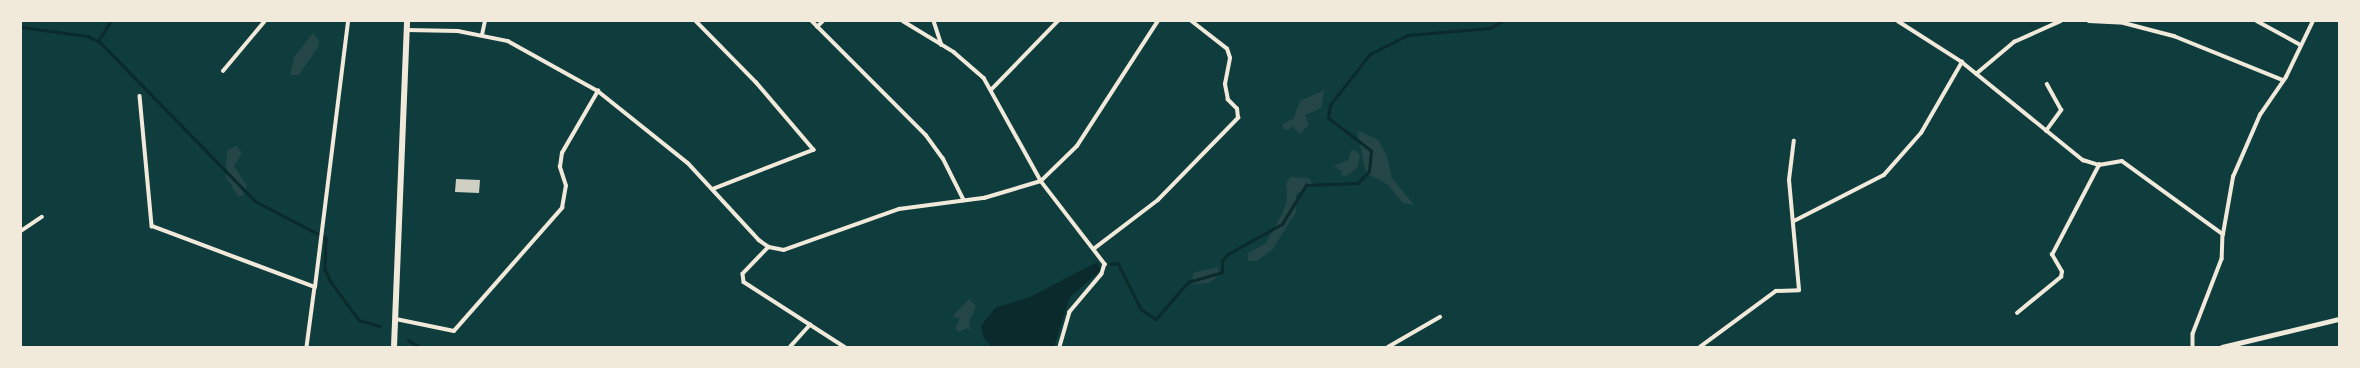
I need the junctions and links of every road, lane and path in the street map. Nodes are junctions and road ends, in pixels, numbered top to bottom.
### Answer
1 (265, 21) edge
2 (348, 21) edge
3 (407, 21) edge
4 (485, 21) edge
5 (696, 21) edge
6 (812, 21) edge
7 (823, 21) edge
8 (903, 21) edge
9 (934, 21) edge
10 (1058, 21) edge
11 (1158, 21) edge
12 (1190, 21) edge
13 (1898, 21) edge
14 (2061, 21) edge
15 (2089, 21) edge
16 (2257, 21) edge
17 (2313, 21) edge
18 (817, 27) junction
19 (407, 30) junction
20 (482, 35) junction
21 (942, 45) junction
22 (2301, 45) junction
23 (1962, 62) junction
24 (223, 71) dead end
25 (1976, 74) junction
26 (2283, 80) junction
27 (2047, 86) dead end
28 (992, 89) junction
29 (598, 91) junction
30 (140, 96) dead end
31 (2046, 131) junction
32 (1794, 141) dead end
33 (2099, 165) junction
34 (1041, 181) junction
35 (714, 189) junction
36 (964, 200) junction
37 (42, 217) dead end
38 (1794, 221) junction
39 (21, 232) edge
40 (2222, 234) junction
41 (769, 247) junction
42 (1095, 248) junction
43 (315, 287) junction
44 (2017, 313) dead end
45 (1440, 317) dead end
46 (396, 319) junction
47 (2339, 319) edge
48 (810, 326) junction
49 (307, 347) edge
50 (394, 347) edge
51 (790, 347) edge
52 (845, 347) edge
53 (1060, 347) edge
54 (1388, 347) edge
55 (1700, 347) edge
56 (2193, 347) edge
57 (2222, 347) edge

1 - 24 street
2 - 43 street
3 - 19 main road
4 - 20 street
5 - 35 street
6 - 18 street
7 - 18 street
8 - 21 street
9 - 21 street
10 - 28 street
11 - 34 street
12 - 42 street
13 - 23 street
14 - 25 street
15 - 26 street
16 - 22 street
17 - 22 street
18 - 36 street
19 - 20 street
19 - 46 main road
20 - 29 street
21 - 28 street
22 - 26 street
23 - 25 street
23 - 38 street
25 - 31 street
26 - 40 street
27 - 31 street
28 - 34 street
29 - 35 street
29 - 46 street
30 - 43 street
31 - 33 street
32 - 38 street
33 - 40 street
33 - 44 street
34 - 36 street
34 - 42 street
35 - 41 street
36 - 41 street
37 - 39 street
38 - 55 street
40 - 56 street
41 - 48 street
42 - 53 street
43 - 49 street
45 - 54 street
46 - 50 main road
47 - 57 street
48 - 51 street
48 - 52 street

